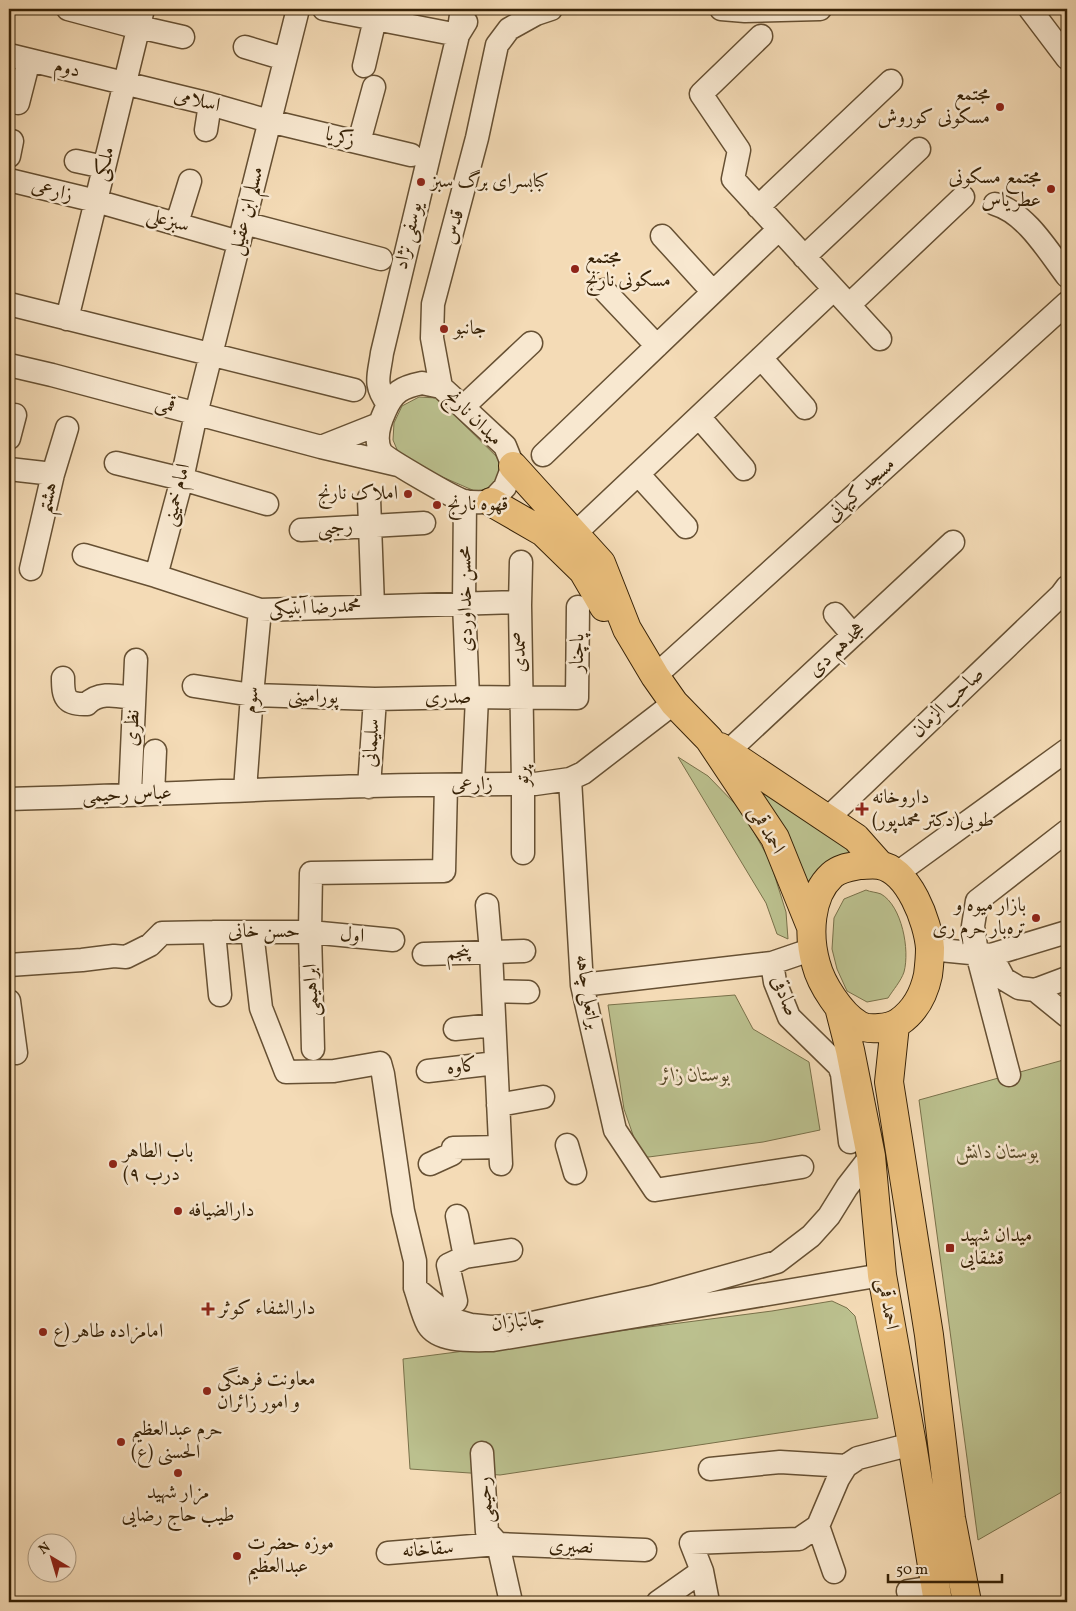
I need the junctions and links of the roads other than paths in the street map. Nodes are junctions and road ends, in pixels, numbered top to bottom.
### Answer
1 (68, 9) edge
2 (298, 9) edge
3 (324, 9) edge
4 (462, 9) edge
5 (475, 9) edge
6 (550, 9) edge
7 (721, 9) edge
8 (820, 9) edge
9 (1038, 14) edge
10 (375, 19) junction
11 (140, 21) edge
12 (458, 35) junction
13 (761, 36) dead end
14 (183, 37) dead end
15 (245, 47) dead end
16 (19, 58) edge
17 (1067, 58) edge
18 (285, 59) junction
19 (364, 66) dead end
20 (891, 81) dead end
21 (125, 83) junction
22 (374, 87) dead end
23 (18, 103) dead end
24 (210, 104) junction
25 (269, 121) junction
26 (206, 130) dead end
27 (359, 142) junction
28 (919, 149) dead end
29 (411, 155) dead end
30 (76, 161) dead end
31 (104, 167) junction
32 (9, 180) edge
33 (190, 181) dead end
34 (963, 198) dead end
35 (96, 201) junction
36 (995, 204) dead end
37 (758, 206) junction
38 (177, 223) junction
39 (779, 229) junction
40 (242, 232) junction
41 (662, 236) dead end
42 (804, 257) junction
43 (381, 259) dead end
44 (1067, 276) edge
45 (604, 290) dead end
46 (714, 292) junction
47 (841, 297) junction
48 (1067, 303) edge
49 (9, 304) edge
50 (67, 319) junction
51 (880, 339) dead end
52 (531, 344) dead end
53 (657, 346) junction
54 (211, 355) junction
55 (761, 358) junction
56 (9, 365) edge
57 (441, 387) junction
58 (354, 390) dead end
59 (464, 407) junction
60 (806, 408) dead end
61 (196, 414) junction
62 (383, 414) junction
63 (15, 415) dead end
64 (699, 417) junction
65 (67, 428) dead end
66 (9, 438) edge
67 (321, 447) junction
68 (543, 455) dead end
69 (116, 463) dead end
70 (398, 465) junction
71 (513, 466) junction
72 (9, 469) edge
73 (744, 469) dead end
74 (53, 474) junction
75 (638, 474) junction
76 (182, 479) junction
77 (369, 498) dead end
78 (478, 502) junction
79 (267, 504) dead end
80 (424, 523) dead end
81 (369, 525) junction
82 (686, 527) dead end
83 (302, 530) dead end
84 (576, 536) junction
85 (953, 542) dead end
86 (84, 556) dead end
87 (521, 562) dead end
88 (32, 569) dead end
89 (156, 576) junction
90 (1067, 587) edge
91 (464, 604) junction
92 (520, 605) junction
93 (374, 606) junction
94 (578, 608) dead end
95 (260, 610) junction
96 (835, 614) dead end
97 (627, 629) junction
98 (853, 635) junction
99 (136, 660) dead end
100 (655, 676) junction
101 (63, 678) dead end
102 (194, 686) dead end
103 (252, 695) junction
104 (473, 697) junction
105 (134, 698) junction
106 (521, 698) junction
107 (375, 699) junction
108 (674, 703) junction
109 (719, 750) junction
110 (1067, 750) edge
111 (155, 751) dead end
112 (570, 779) junction
113 (524, 784) junction
114 (446, 785) junction
115 (473, 785) junction
116 (369, 787) junction
117 (245, 790) junction
118 (153, 794) junction
119 (130, 795) junction
120 (9, 799) edge
121 (828, 818) junction
122 (1067, 831) edge
123 (523, 853) dead end
124 (888, 869) junction
125 (487, 905) dead end
126 (214, 932) junction
127 (252, 932) junction
128 (310, 932) junction
129 (1067, 932) edge
130 (812, 938) junction
131 (393, 940) dead end
132 (930, 949) junction
133 (524, 951) dead end
134 (491, 952) junction
135 (424, 954) dead end
136 (984, 954) junction
137 (772, 963) junction
138 (9, 966) edge
139 (1067, 978) edge
140 (582, 985) junction
141 (1035, 990) junction
142 (493, 991) junction
143 (528, 992) dead end
144 (220, 995) dead end
145 (9, 1001) edge
146 (838, 1007) junction
147 (1067, 1016) edge
148 (494, 1025) junction
149 (895, 1025) junction
150 (455, 1029) dead end
151 (313, 1049) dead end
152 (12, 1052) edge
153 (496, 1063) junction
154 (428, 1071) dead end
155 (1009, 1075) dead end
156 (543, 1097) dead end
157 (498, 1105) junction
158 (566, 1145) dead end
159 (860, 1149) junction
160 (430, 1164) dead end
161 (802, 1167) dead end
162 (575, 1173) dead end
163 (458, 1216) dead end
164 (511, 1250) dead end
165 (415, 1261) junction
166 (456, 1261) junction
167 (882, 1276) junction
168 (415, 1288) junction
169 (456, 1301) dead end
170 (912, 1444) junction
171 (482, 1453) dead end
172 (846, 1466) junction
173 (710, 1469) dead end
174 (818, 1526) junction
175 (498, 1544) junction
176 (645, 1550) dead end
177 (388, 1553) dead end
178 (834, 1572) dead end
179 (705, 1586) edge
180 (908, 1591) dead end
181 (936, 1594) edge
182 (510, 1602) edge
183 (658, 1602) edge
184 (967, 1602) edge

1 - 11 street
2 - 18 street, مسلم ابن عقیل
3 - 10 street
4 - 12 street, یوسفی نژاد
5 - 12 street
6 - 57 street, قدس
7 - 8 street
9 - 17 street
10 - 12 street
10 - 19 street
11 - 14 street
11 - 21 street, ملکی
12 - 62 street, یوسفی نژاد
13 - 37 street
15 - 18 street
16 - 21 street, دوم
16 - 23 street
18 - 25 street, مسلم ابن عقیل
20 - 37 street
21 - 24 street, اسلامی
21 - 31 street, ملکی
22 - 27 street
24 - 25 street, اسلامی
24 - 26 street
25 - 27 street, زکریا
25 - 40 street, مسلم ابن عقیل
27 - 29 street, زکریا
28 - 42 street
30 - 31 street
31 - 35 street, ملکی
32 - 35 street, زارعی
33 - 38 street
34 - 47 street
35 - 38 street, سبزعلی
35 - 50 street, ملکی
36 - 44 street
37 - 39 street
38 - 40 street, سبزعلی
39 - 42 street
39 - 46 street
40 - 43 street, سبزعلی
40 - 54 street, مسلم ابن عقیل
41 - 46 street
42 - 47 street
45 - 53 street
46 - 53 street
47 - 51 street
47 - 55 street
48 - 100 street, مسجد کیهانی
49 - 50 street
50 - 54 street
52 - 59 street
53 - 68 street
54 - 58 street
54 - 61 street, مسلم ابن عقیل
55 - 60 street
55 - 64 street
56 - 61 street, قمی
57 - 59 street, میدان نارنج
57 - 62 street, میدان نارنج
59 - 71 street, میدان نارنج
61 - 67 street, قمی
61 - 76 street, امام خمینی
62 - 67 street
62 - 70 street
63 - 66 street
64 - 73 street
64 - 75 street
65 - 74 street, هشتم
67 - 70 street, قمی
69 - 76 street
70 - 78 street
71 - 78 street, میدان نارنج
71 - 84 main road
72 - 74 street
74 - 88 street, هشتم
75 - 82 street
75 - 84 street
76 - 79 street
76 - 89 street, امام خمینی
77 - 81 street
78 - 91 street, محسن خداوردی
78 - 97 main road
80 - 81 street, رجبی
81 - 83 street, رجبی
81 - 93 street
84 - 97 main road
85 - 98 street, هجدهم دی
86 - 89 street, محمدرضا آبنیکی
87 - 92 street, صمدی
89 - 95 street, محمدرضا آبنیکی
90 - 121 street, صاحب الزمان
91 - 92 street, صمدی
91 - 93 street, محمدرضا آبنیکی
91 - 104 street, محسن خداوردی
92 - 106 street, صمدی
93 - 95 street, محمدرضا آبنیکی
94 - 106 street, پاچنار
95 - 103 street, سوم
96 - 98 street
97 - 100 main road, احمد قمی
98 - 109 street, هجدهم دی
99 - 105 street, نظری
100 - 108 main road, احمد قمی
101 - 105 street
102 - 103 street, پورامینی
103 - 107 street, پورامینی
103 - 117 street, سوم
104 - 106 street, صدری
104 - 107 street, صدری
104 - 115 street, محسن خداوردی
105 - 119 street, نظری
106 - 113 street, پرتو
107 - 116 street, سلیمانی
108 - 109 main road, احمد قمی
108 - 112 street, زارعی
109 - 121 main road, احمد قمی
109 - 130 main road, احمد قمی
110 - 124 street
111 - 118 street
112 - 113 street, زارعی
112 - 140 street, براتعلی چاهه
113 - 115 street, زارعی
113 - 123 street, پرتو
114 - 115 street, زارعی
114 - 116 street, زارعی
114 - 128 street, حسن خانی
116 - 117 street, زارعی
117 - 118 street, عباس رحیمی
118 - 119 street, عباس رحیمی
119 - 120 street, عباس رحیمی
121 - 124 main road, احمد قمی
122 - 136 street
124 - 130 main road
124 - 132 main road
125 - 134 street
126 - 127 street, حسن خانی
126 - 138 street, حسن خانی
126 - 144 street
127 - 128 street, حسن خانی
127 - 165 street
128 - 131 street, اول
128 - 151 street, ابراهیمی
129 - 136 street
130 - 137 street
130 - 146 main road
132 - 136 street
132 - 149 main road
133 - 134 street, پنجم
134 - 135 street, پنجم
134 - 142 street
136 - 141 street
136 - 155 street
137 - 140 street, صادقی
137 - 159 street, صادقی
139 - 141 street
140 - 161 street, براتعلی چاهه
141 - 147 street
142 - 143 street
142 - 148 street
145 - 152 street
146 - 149 main road
146 - 159 main road, احمد قمی
148 - 150 street
148 - 153 street
149 - 184 main road, احمد قمی
153 - 154 street, کاوه
153 - 157 street
156 - 157 street
157 - 160 street
158 - 162 street
159 - 167 main road, احمد قمی
159 - 168 street, جانبازان
163 - 166 street
164 - 166 street
165 - 166 street
165 - 168 street
166 - 169 street
167 - 168 street, جانبازان
167 - 170 main road, احمد قمی
170 - 172 street
170 - 181 main road, احمد قمی
171 - 175 street, رحیمی
172 - 173 street
172 - 174 street
174 - 178 street
174 - 179 street
175 - 176 street, نصیری
175 - 177 street, سقاخانه
175 - 182 street, رحیمی
179 - 183 street
180 - 181 street

